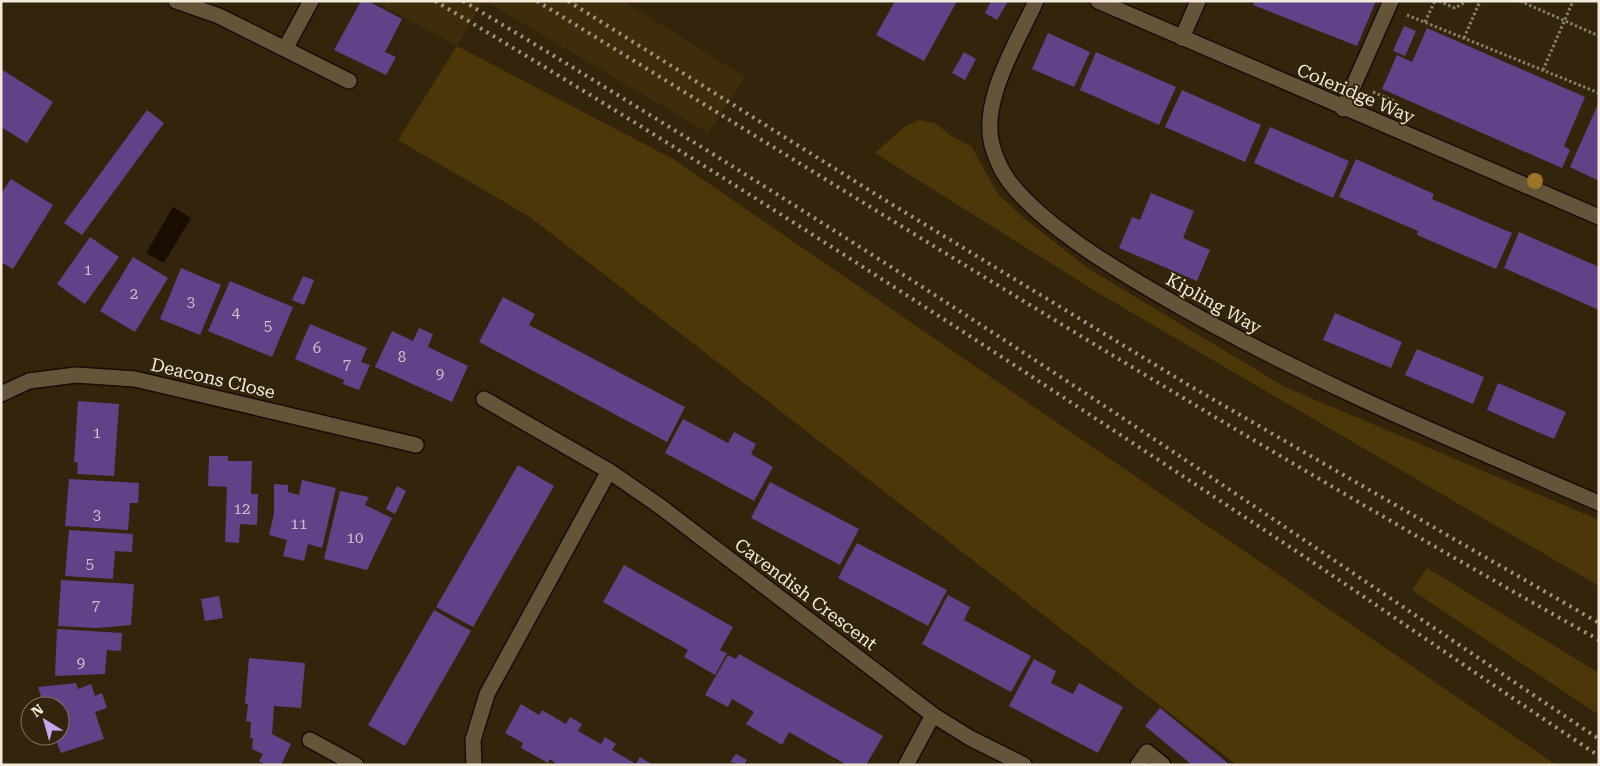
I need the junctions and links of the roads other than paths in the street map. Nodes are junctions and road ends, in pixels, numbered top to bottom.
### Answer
1 (176, 1) edge
2 (311, 1) edge
3 (1036, 1) edge
4 (1098, 1) edge
5 (1198, 1) edge
6 (1391, 1) edge
7 (1182, 38) junction
8 (285, 49) junction
9 (349, 81) dead end
10 (1343, 109) junction
11 (1599, 217) edge
12 (1, 394) edge
13 (484, 398) dead end
14 (416, 446) dead end
15 (609, 470) junction
16 (1599, 503) edge
17 (933, 715) junction
18 (310, 740) dead end
19 (356, 765) edge
20 (474, 765) edge
21 (906, 765) edge
22 (1024, 765) edge
23 (1138, 765) edge
24 (1163, 765) edge

1 - 8 street
2 - 8 street
3 - 16 street, Kipling Way
4 - 7 street, Coleridge Way
5 - 7 street
6 - 10 street
7 - 10 street, Coleridge Way
8 - 9 street
10 - 11 street, Coleridge Way
12 - 14 street, Deacons Close
13 - 15 street, Cavendish Crescent
15 - 17 street, Cavendish Crescent
15 - 20 street
17 - 21 street
17 - 22 street, Cavendish Crescent
18 - 19 street
23 - 24 street

